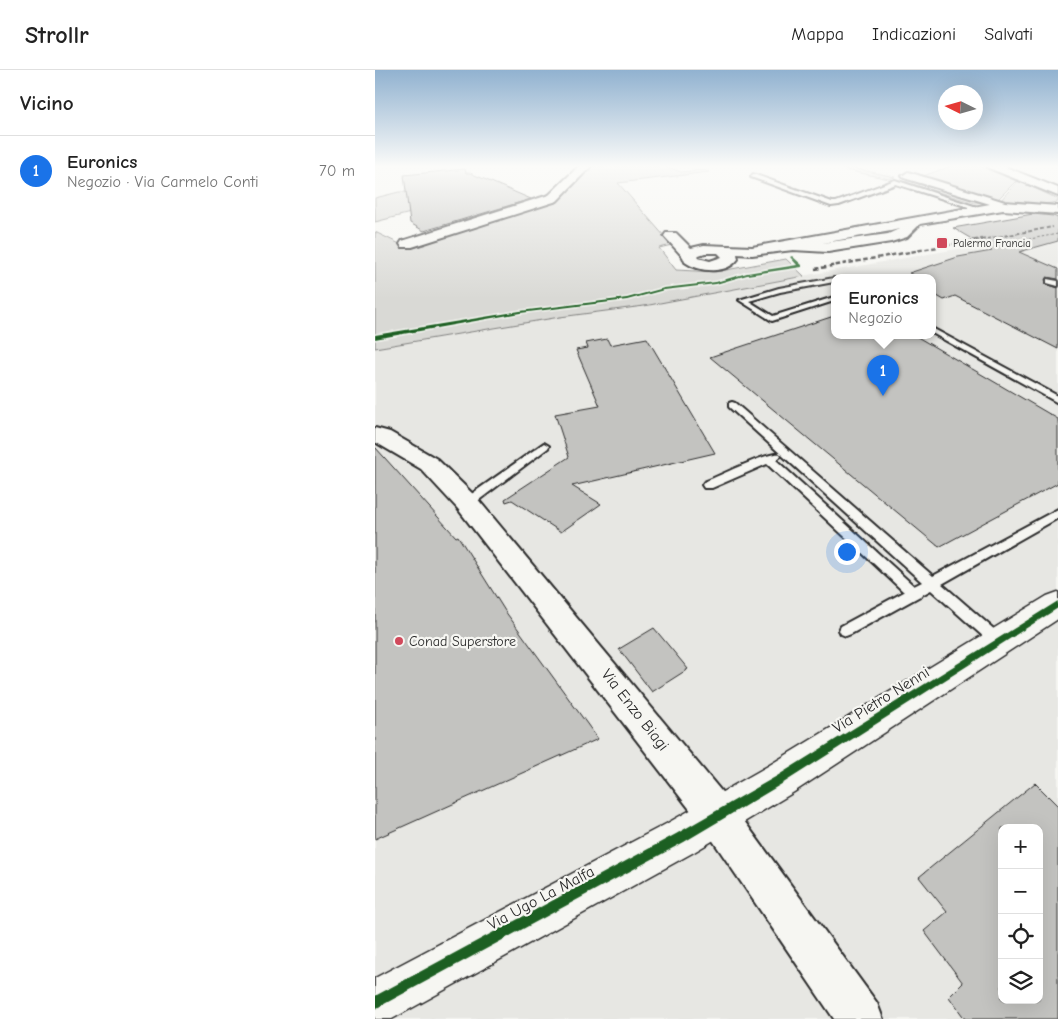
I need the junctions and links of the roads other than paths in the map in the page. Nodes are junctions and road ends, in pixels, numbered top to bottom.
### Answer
1 (514, 210) edge
2 (974, 210) edge
3 (675, 240) dead end
4 (407, 244) dead end
5 (1050, 280) dead end
6 (831, 281) edge
7 (1058, 284) edge
8 (831, 301) edge
9 (936, 332) edge
10 (1058, 400) edge
11 (732, 405) dead end
12 (375, 435) edge
13 (544, 446) dead end
14 (785, 452) junction
15 (768, 460) junction
16 (708, 485) dead end
17 (467, 503) junction
18 (1058, 513) edge
19 (932, 583) junction
20 (913, 593) junction
21 (1058, 604) edge
22 (846, 630) dead end
23 (999, 642) junction
24 (718, 816) junction
25 (375, 1002) edge
26 (861, 1019) edge

1 - 4 street
2 - 3 street
5 - 7 lane
6 - 8 lane
9 - 10 lane
11 - 14 lane
12 - 17 street, Via Enzo Biagi
13 - 17 lane
14 - 15 lane
14 - 19 lane
15 - 16 lane
15 - 20 lane
17 - 24 street, Via Enzo Biagi
18 - 19 lane
19 - 20 lane
19 - 23 lane
20 - 22 lane
21 - 23 street, Via Pietro Nenni
23 - 24 street, Via Pietro Nenni
24 - 25 street, Via Ugo La Malfa
24 - 26 street, Via Enzo Biagi

